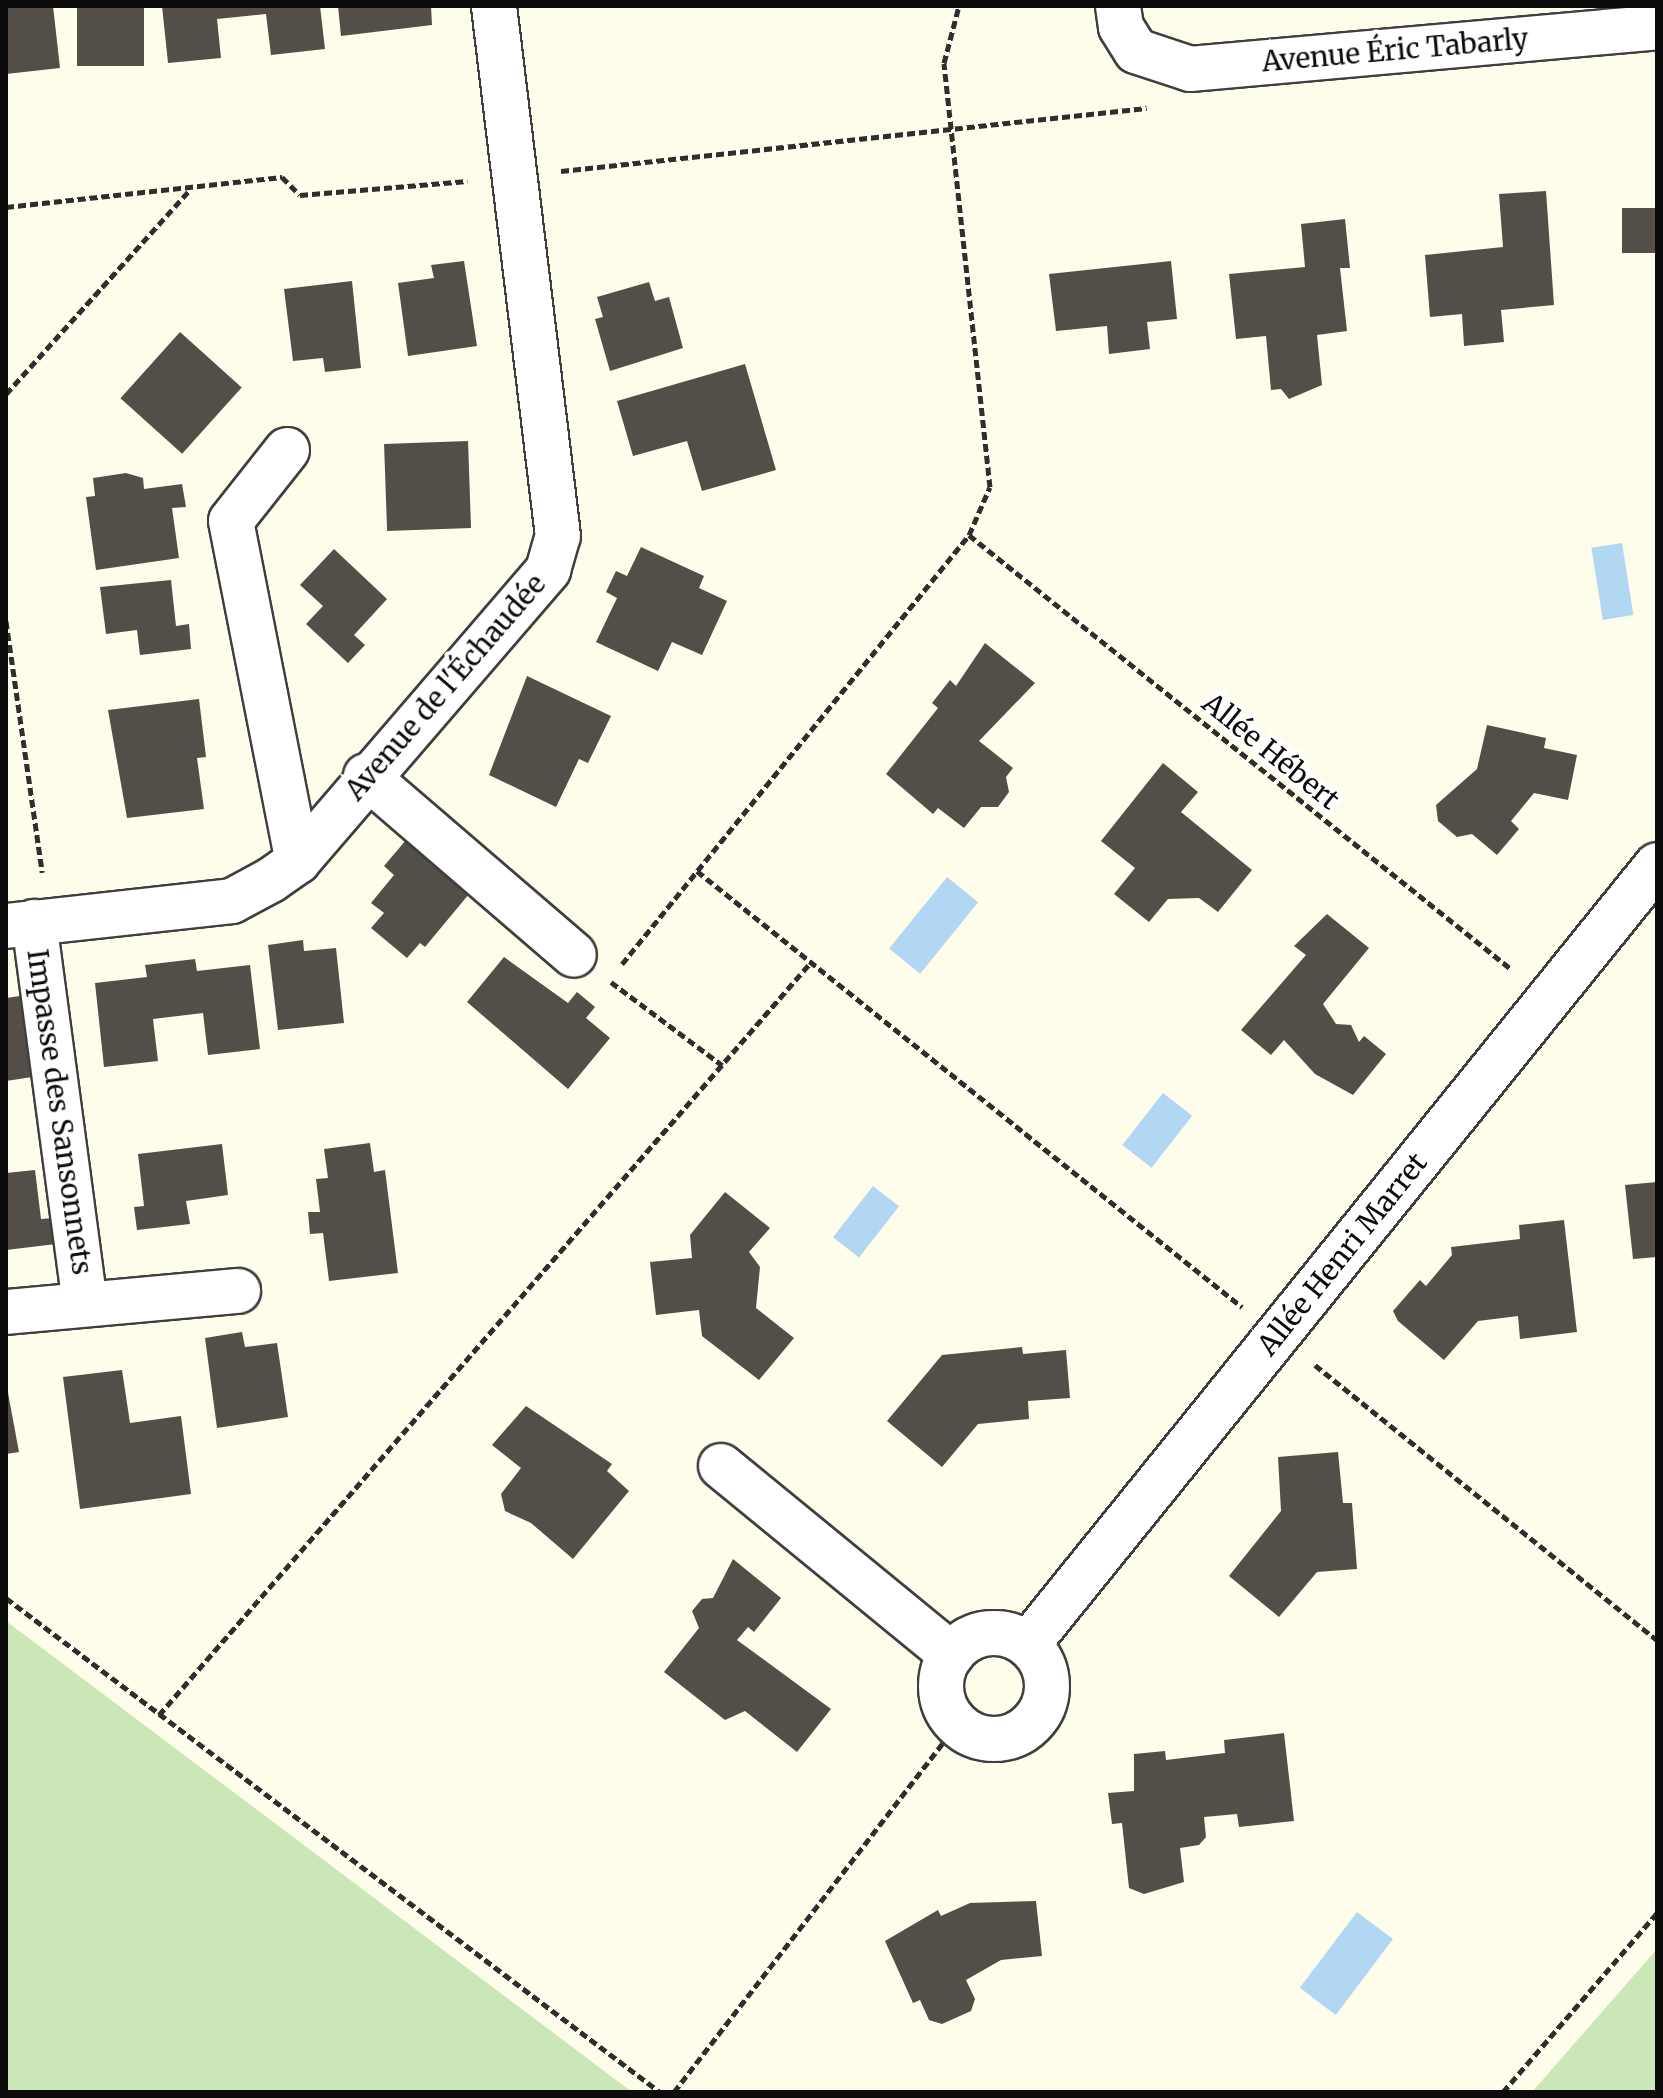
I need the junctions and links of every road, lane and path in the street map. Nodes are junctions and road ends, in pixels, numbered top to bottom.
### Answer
1 (494, 6) edge
2 (959, 6) edge
3 (1118, 6) edge
4 (1657, 27) edge
5 (1148, 57) junction
6 (951, 130) junction
7 (513, 177) junction
8 (191, 189) junction
9 (6, 207) edge
10 (6, 394) edge
11 (287, 450) dead end
12 (969, 535) junction
13 (6, 621) edge
14 (366, 776) junction
15 (298, 861) junction
16 (1657, 865) edge
17 (697, 871) junction
18 (30, 923) edge
19 (574, 955) joint
20 (811, 962) junction
21 (609, 980) junction
22 (1549, 999) junction
23 (722, 1065) junction
24 (238, 1291) dead end
25 (85, 1302) junction
26 (6, 1312) edge
27 (1276, 1334) junction
28 (721, 1466) dead end
29 (6, 1598) edge
30 (1657, 1640) edge
31 (1028, 1644) junction
32 (952, 1655) junction
33 (159, 1715) junction
34 (957, 1725) junction
35 (1657, 1913) edge
36 (660, 2092) edge
37 (674, 2092) edge
38 (1503, 2092) edge

1 - 7 street, Avenue de l'Échaudée
2 - 6 path
3 - 5 street
4 - 5 street, Avenue Éric Tabarly
5 - 6 path
6 - 7 path
6 - 12 path
7 - 8 path
7 - 14 street, Avenue de l'Échaudée
8 - 9 path
8 - 10 path
11 - 15 street
12 - 17 path
12 - 22 path, Allée Hébert
13 - 18 path
14 - 15 street, Avenue de l'Échaudée
14 - 19 street
15 - 18 street, Avenue de l'Échaudée
16 - 22 street, Allée Henri Marret
17 - 20 path
17 - 21 path
18 - 25 street, Impasse des Sansonnets
19 - 21 path
20 - 23 path
20 - 27 path
21 - 23 path
22 - 27 street, Allée Henri Marret
23 - 33 path
24 - 25 street, Impasse des Sansonnets
25 - 26 street, Impasse des Sansonnets
27 - 30 path
27 - 31 street, Allée Henri Marret
28 - 32 street
29 - 33 path
31 - 32 street
31 - 34 street
32 - 34 street
33 - 36 path
34 - 37 path
35 - 38 path

